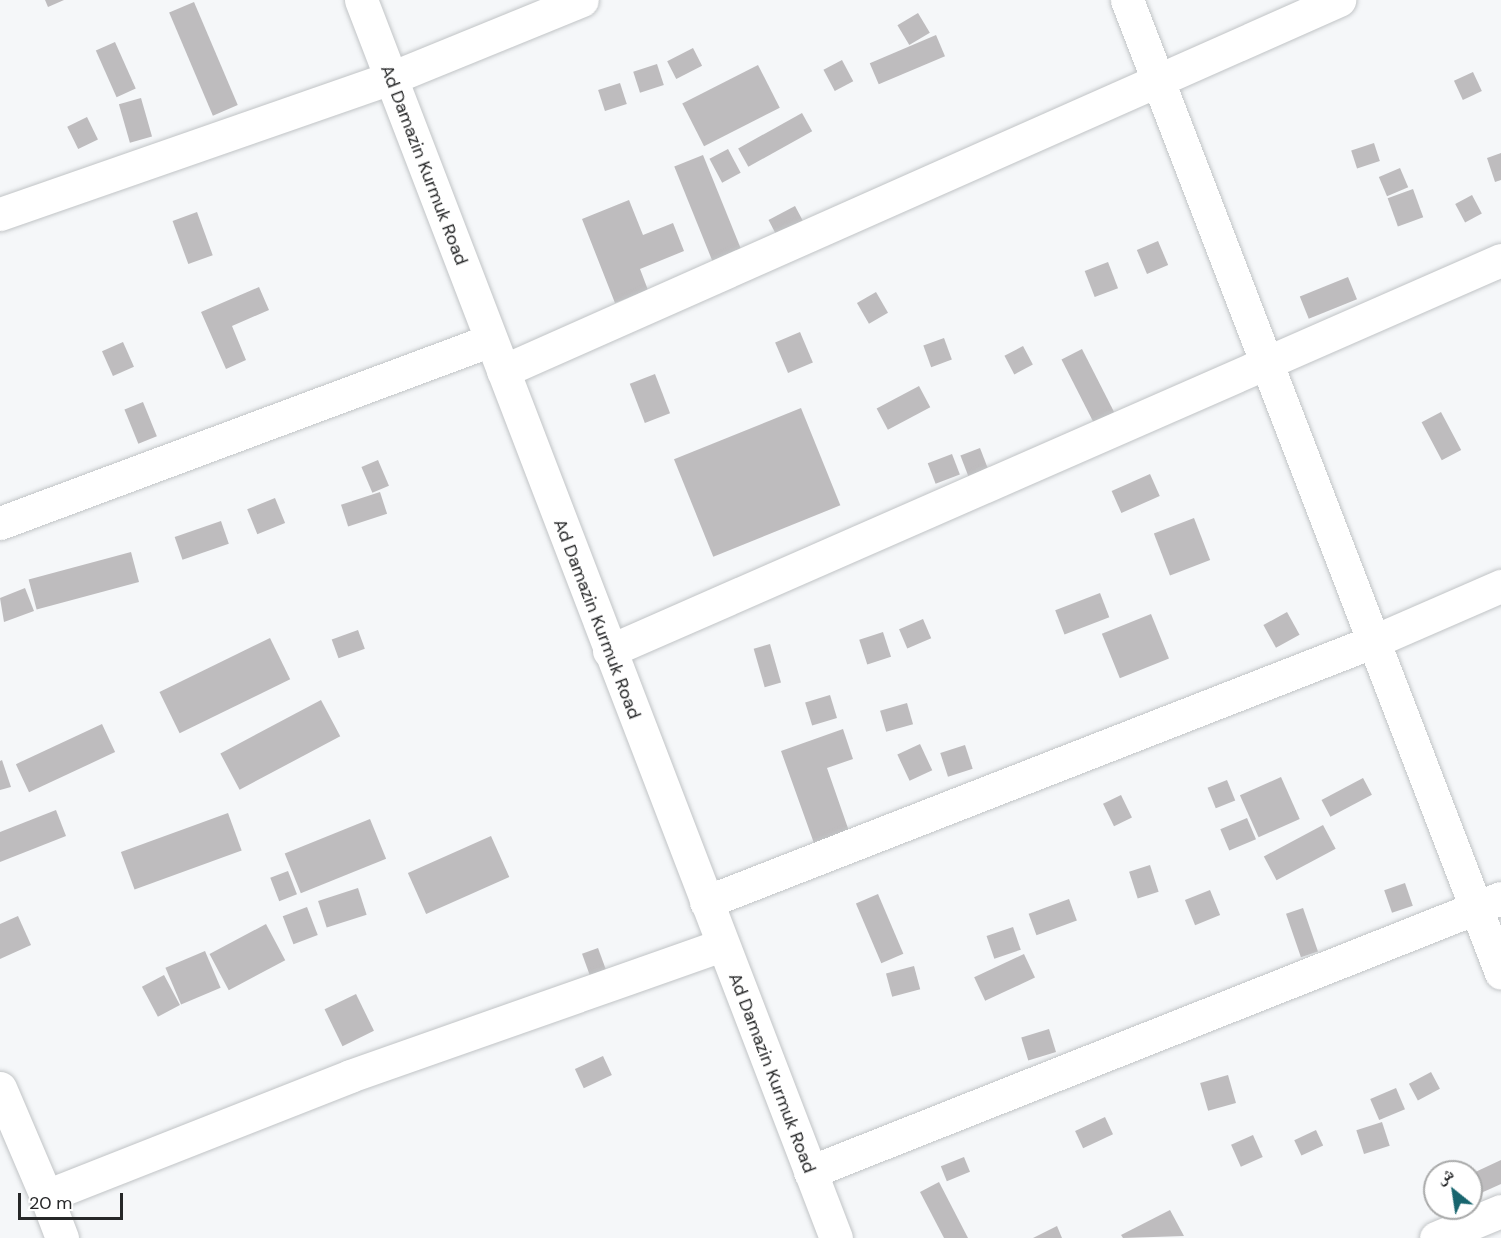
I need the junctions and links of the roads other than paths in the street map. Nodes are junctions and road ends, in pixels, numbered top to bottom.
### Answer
1 (361, 0) edge
2 (582, 0) edge
3 (1127, 0) edge
4 (1339, 0) edge
5 (391, 78) junction
6 (1156, 80) junction
7 (0, 214) edge
8 (1501, 260) edge
9 (491, 340) junction
10 (1263, 364) junction
11 (503, 372) junction
12 (0, 523) edge
13 (1501, 586) edge
14 (1372, 642) junction
15 (609, 651) junction
16 (706, 902) junction
17 (1488, 904) edge
18 (723, 945) junction
19 (1501, 973) edge
20 (4, 1109) edge
21 (810, 1172) junction
22 (46, 1196) junction
23 (1501, 1211) edge
24 (62, 1238) edge
25 (836, 1238) edge
26 (1436, 1238) edge

1 - 5 main road, Ad Damazin Kurmuk Road
2 - 5 main road
3 - 6 main road
4 - 6 main road
5 - 7 main road
5 - 9 main road, Ad Damazin Kurmuk Road
6 - 10 main road
6 - 11 main road
8 - 10 main road
9 - 11 main road, Ad Damazin Kurmuk Road
9 - 12 main road
10 - 14 main road
10 - 15 main road
11 - 15 main road, Ad Damazin Kurmuk Road
13 - 14 main road
14 - 16 main road
14 - 17 main road
15 - 16 main road, Ad Damazin Kurmuk Road
16 - 18 main road, Ad Damazin Kurmuk Road
17 - 19 main road
17 - 21 main road
18 - 21 main road, Ad Damazin Kurmuk Road
18 - 22 main road
20 - 22 main road
21 - 25 main road, Ad Damazin Kurmuk Road
22 - 24 main road
23 - 26 main road

